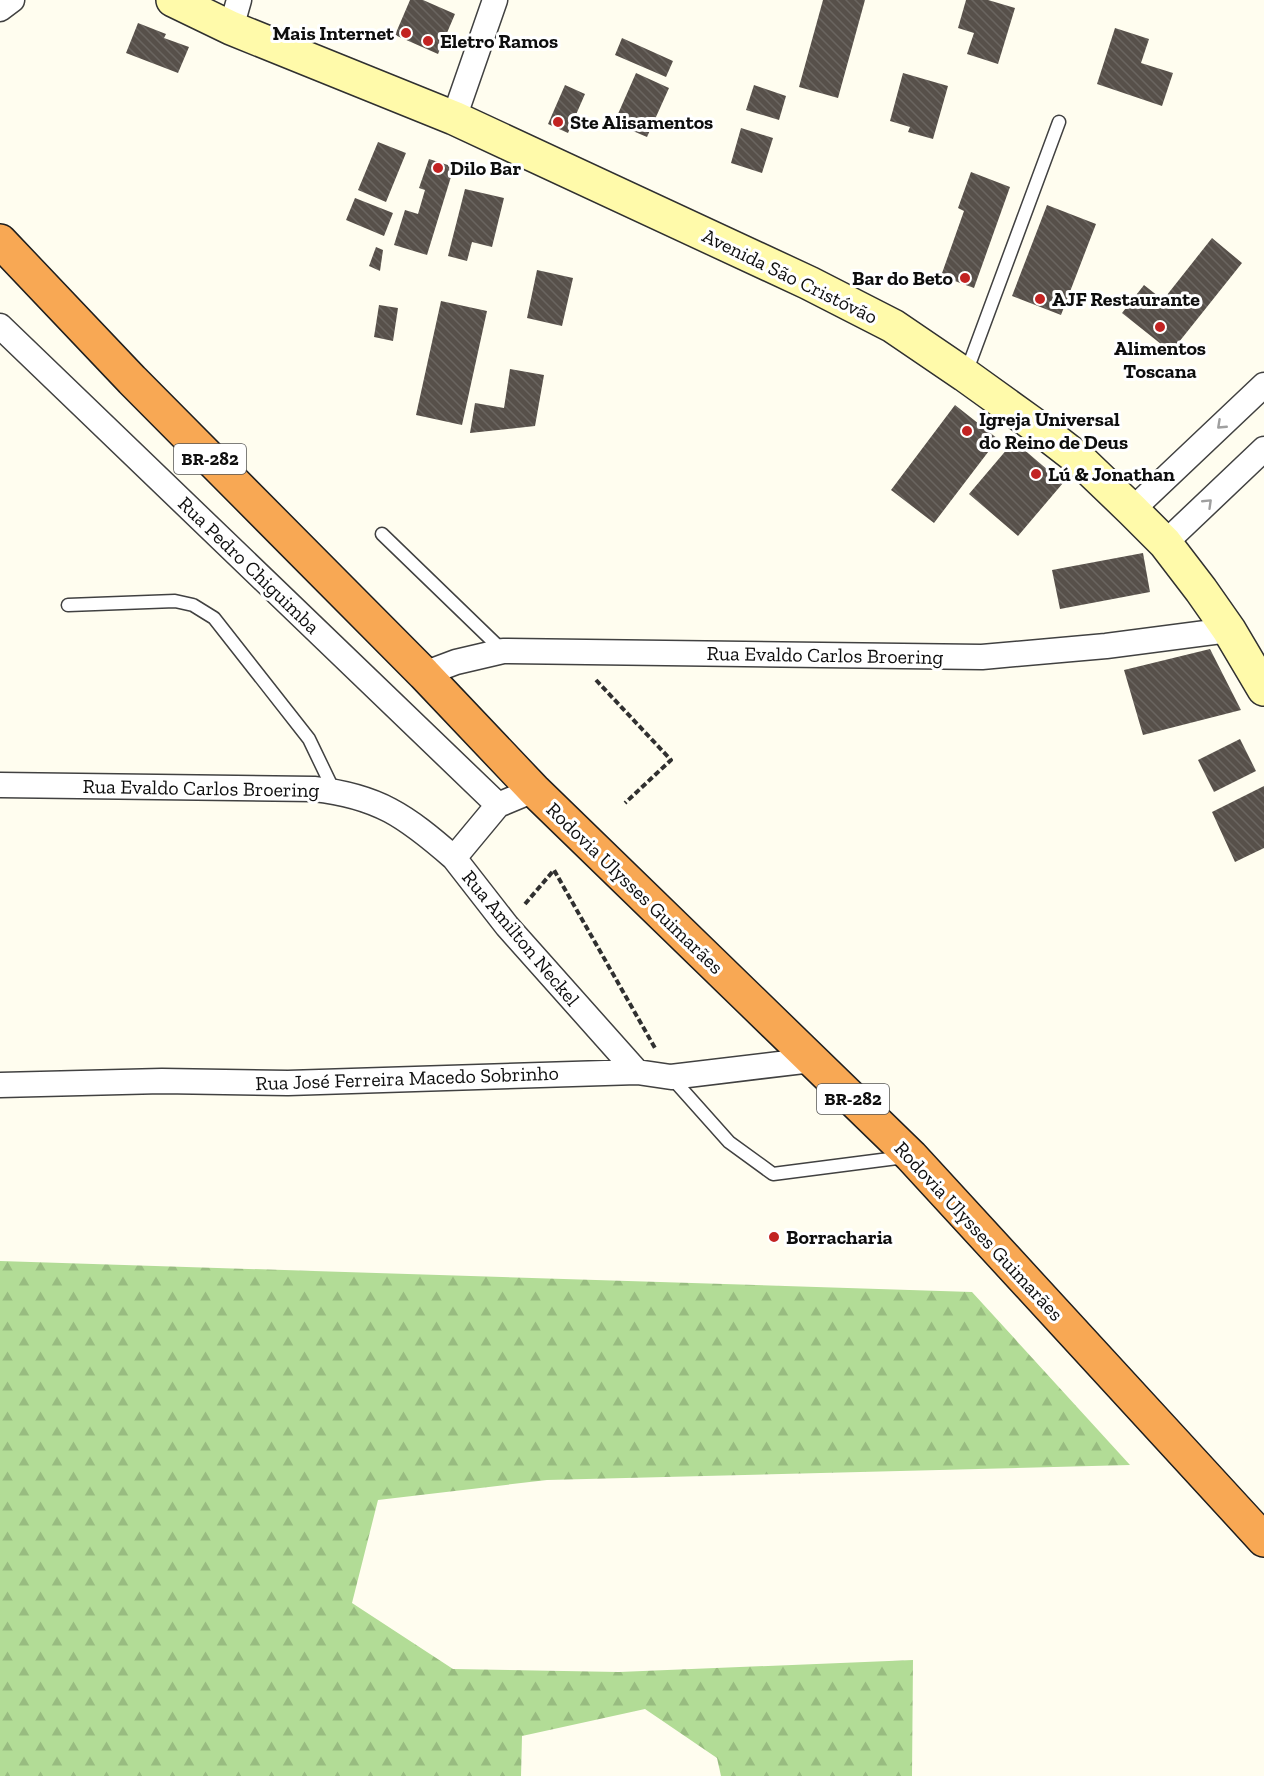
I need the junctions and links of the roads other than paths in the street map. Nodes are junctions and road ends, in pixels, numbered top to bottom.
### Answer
1 (12, 0) edge
2 (173, 0) edge
3 (495, 0) edge
4 (0, 9) edge
5 (235, 14) edge
6 (454, 118) junction
7 (1059, 122) dead end
8 (0, 241) edge
9 (0, 326) edge
10 (965, 375) junction
11 (1264, 385) edge
12 (1264, 449) edge
13 (1132, 510) junction
14 (382, 534) dead end
15 (1165, 543) junction
16 (68, 605) dead end
17 (1229, 630) junction
18 (503, 651) junction
19 (424, 674) junction
20 (1264, 688) edge
21 (0, 784) edge
22 (534, 790) junction
23 (334, 791) junction
24 (498, 805) junction
25 (454, 858) junction
26 (812, 1060) junction
27 (637, 1072) junction
28 (671, 1077) junction
29 (0, 1085) edge
30 (911, 1156) junction
31 (1264, 1540) edge

1 - 4 street
2 - 5 main road, Avenida São Cristóvão
3 - 6 street
5 - 6 main road, Avenida São Cristóvão
6 - 10 main road, Avenida São Cristóvão
7 - 10 lane
8 - 19 highway, Rodovia Ulysses Guimarães / BR-282
9 - 24 street, Rua Pedro Chiguimba
10 - 13 main road, Avenida São Cristóvão
11 -> 13 street
15 -> 12 street
13 - 15 main road, Avenida São Cristóvão
14 - 18 lane
15 - 17 main road, Avenida São Cristóvão
16 - 23 lane
17 - 18 street, Rua Evaldo Carlos Broering
17 - 20 main road, Avenida São Cristóvão
18 - 19 street, Rua Evaldo Carlos Broering
19 - 22 highway, Rodovia Ulysses Guimarães / BR-282
21 - 23 street, Rua Evaldo Carlos Broering
22 - 24 street, Rua Amilton Neckel
22 - 26 highway, Rodovia Ulysses Guimarães / BR-282
23 - 25 street, Rua Evaldo Carlos Broering
24 - 25 street, Rua Amilton Neckel
25 - 27 street, Rua Amilton Neckel
26 - 28 street, Rua José Ferreira Macedo Sobrinho
26 - 30 highway, Rodovia Ulysses Guimarães / BR-282
27 - 28 street, Rua José Ferreira Macedo Sobrinho
27 - 29 street, Rua José Ferreira Macedo Sobrinho
28 - 30 lane
30 - 31 highway, Rodovia Ulysses Guimarães / BR-282

